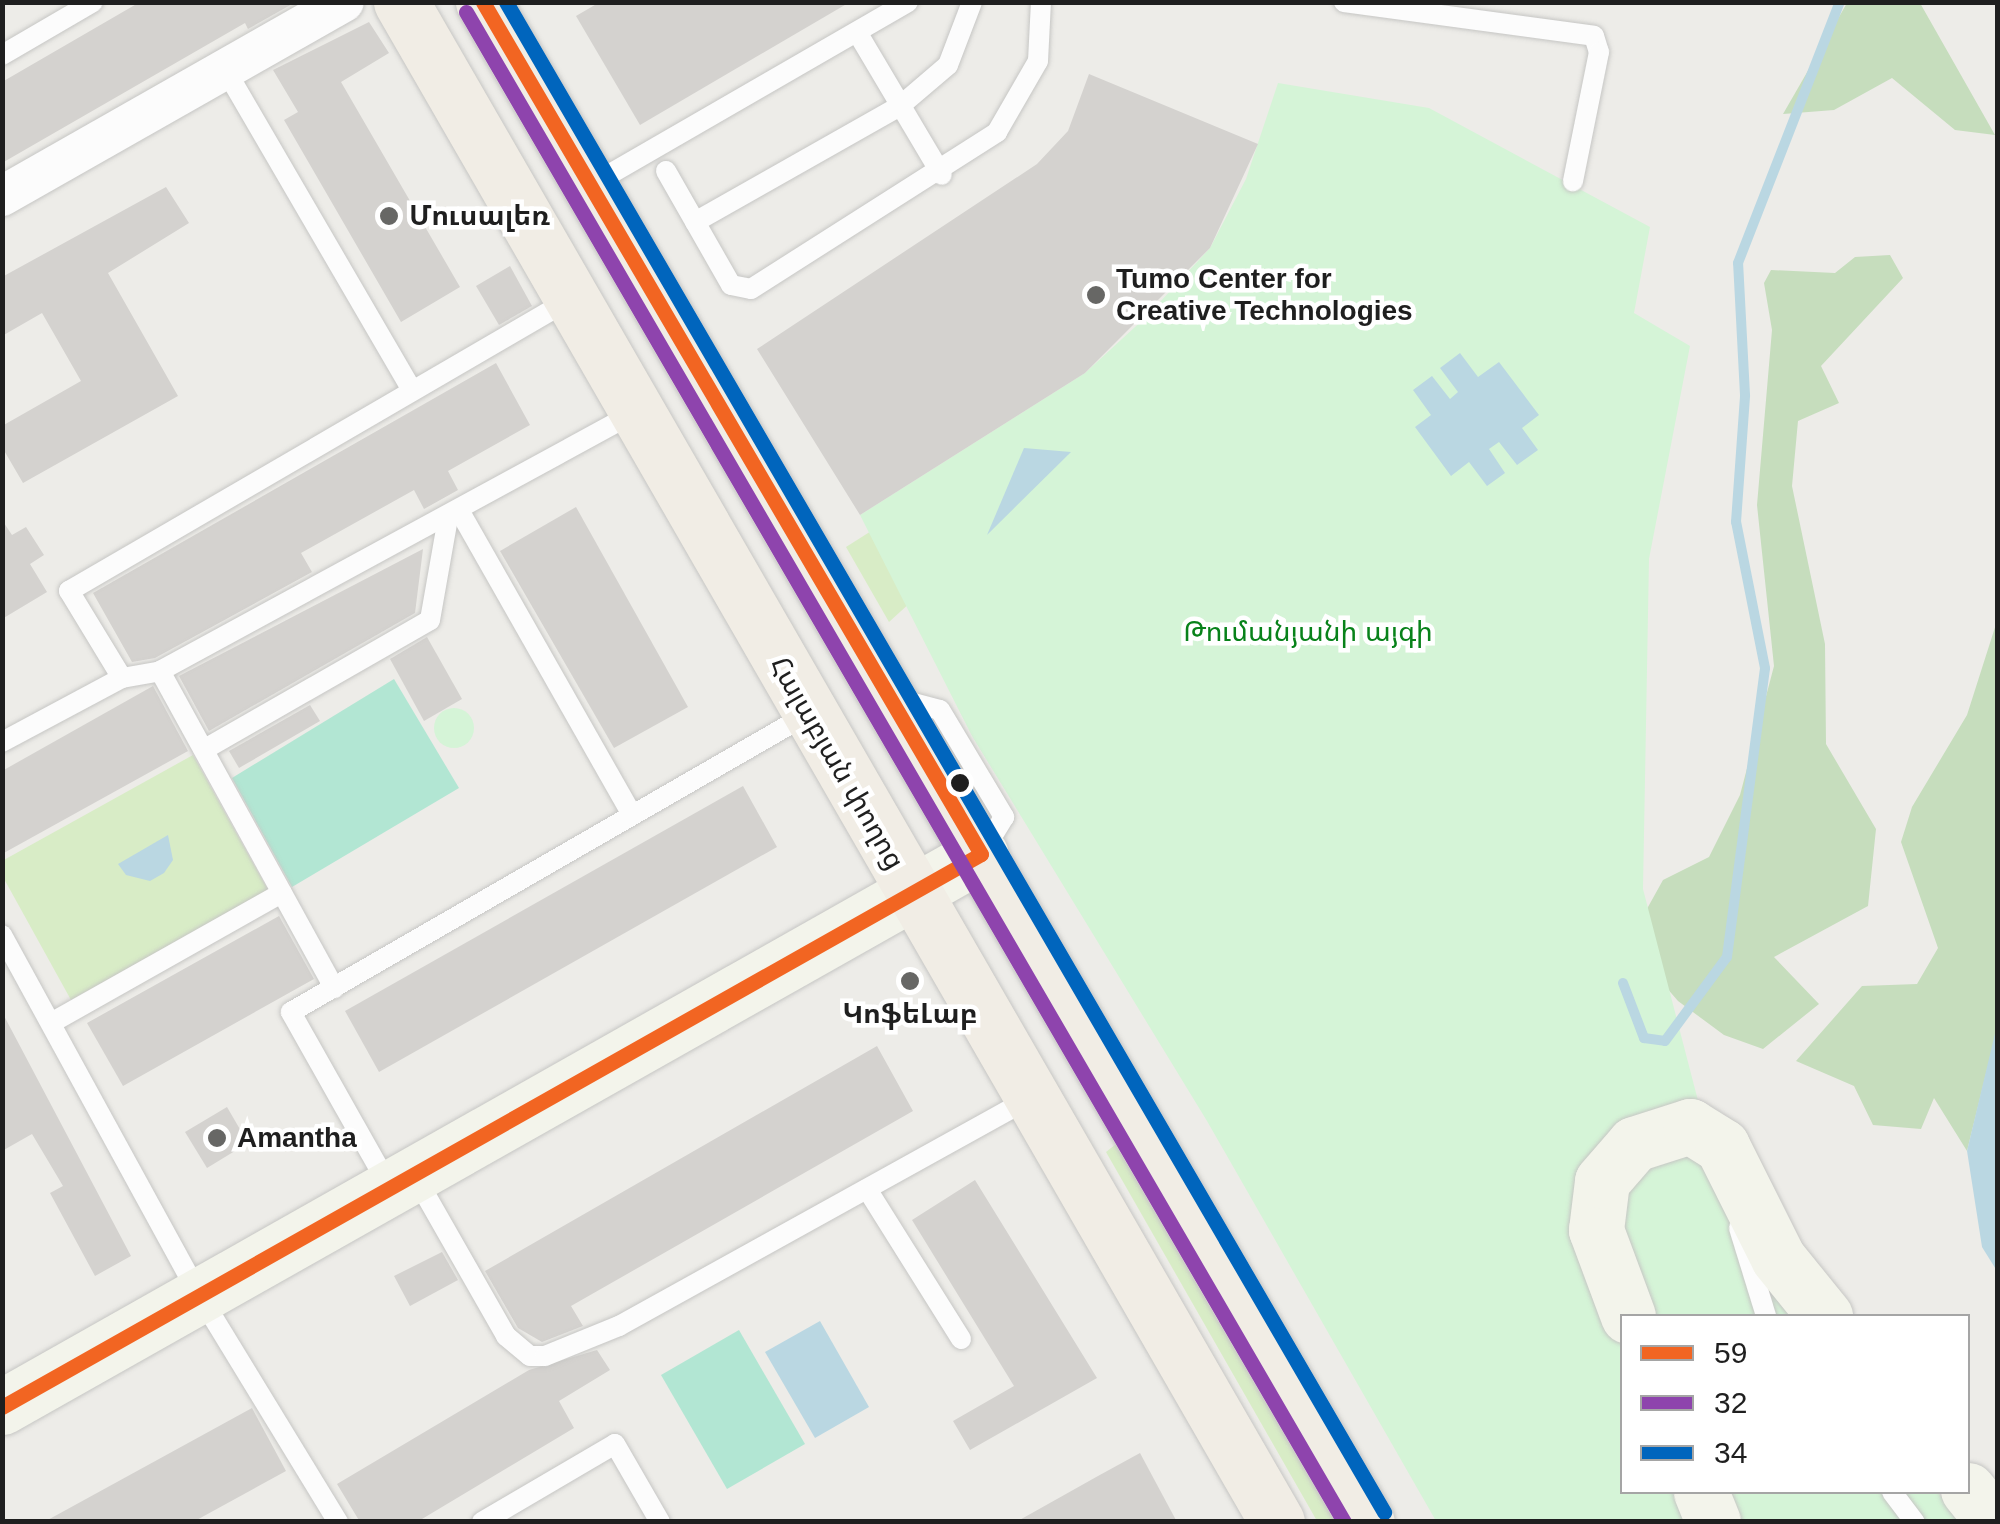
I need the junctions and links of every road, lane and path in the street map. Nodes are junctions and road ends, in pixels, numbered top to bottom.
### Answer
1 (93, 2) edge
2 (344, 2) edge
3 (401, 2) edge
4 (482, 2) edge
5 (908, 2) edge
6 (972, 2) edge
7 (1041, 2) edge
8 (1344, 2) edge
9 (856, 32) junction
10 (2, 54) edge
11 (225, 69) junction
12 (900, 106) junction
13 (666, 171) dead end
14 (942, 174) junction
15 (1572, 181) dead end
16 (589, 186) junction
17 (2, 196) edge
18 (695, 222) junction
19 (571, 299) junction
20 (412, 390) junction
21 (637, 412) junction
22 (454, 515) junction
23 (160, 670) junction
24 (122, 678) junction
25 (808, 714) junction
26 (2, 742) edge
27 (205, 749) junction
28 (632, 816) junction
29 (981, 854) junction
30 (282, 893) junction
31 (914, 896) junction
32 (2, 934) edge
33 (334, 988) junction
34 (51, 1023) junction
35 (1031, 1098) junction
36 (1722, 1146) junction
37 (403, 1183) junction
38 (867, 1189) junction
39 (200, 1296) junction
40 (1627, 1314) edge
41 (1765, 1314) edge
42 (1822, 1314) edge
43 (961, 1339) dead end
44 (2, 1407) edge
45 (1970, 1492) edge
46 (1702, 1494) edge
47 (1893, 1494) edge
48 (338, 1522) edge
49 (482, 1522) edge
50 (660, 1522) edge
51 (1278, 1522) edge
52 (1367, 1522) edge
53 (1713, 1522) edge
54 (1914, 1522) edge
55 (1994, 1522) edge

1 - 10 lane
2 - 11 street
3 - 19 main road, Հալաբյան փողոց
4 - 16 main road
5 - 9 lane
6 - 12 lane
7 - 14 lane
8 - 15 lane
9 - 12 lane
9 - 16 lane
11 - 17 street
11 - 20 lane
12 - 14 lane
12 - 18 lane
13 - 18 lane
14 - 18 lane
16 - 29 main road
19 - 20 lane
19 - 21 main road, Հալաբյան փողոց
20 - 24 lane
21 - 22 lane
21 - 25 main road, Հալաբյան փողոց
22 - 23 lane
22 - 27 lane
22 - 28 lane
23 - 24 lane
23 - 27 lane
24 - 26 lane
25 - 28 lane
25 - 31 main road, Հալաբյան փողոց
27 - 30 lane
28 - 33 lane
29 - 31 street
29 - 52 main road
30 - 33 lane
30 - 34 lane
31 - 35 main road, Հալաբյան փողոց
31 - 37 street
32 - 34 lane
33 - 37 lane
34 - 39 lane
35 - 38 lane
35 - 51 main road, Հալաբյան փողոց
36 - 40 street
36 - 41 lane
36 - 42 street
37 - 38 lane
37 - 39 street
38 - 43 lane
39 - 44 street
39 - 48 lane
45 - 55 street
46 - 53 street
47 - 54 lane
49 - 50 lane

